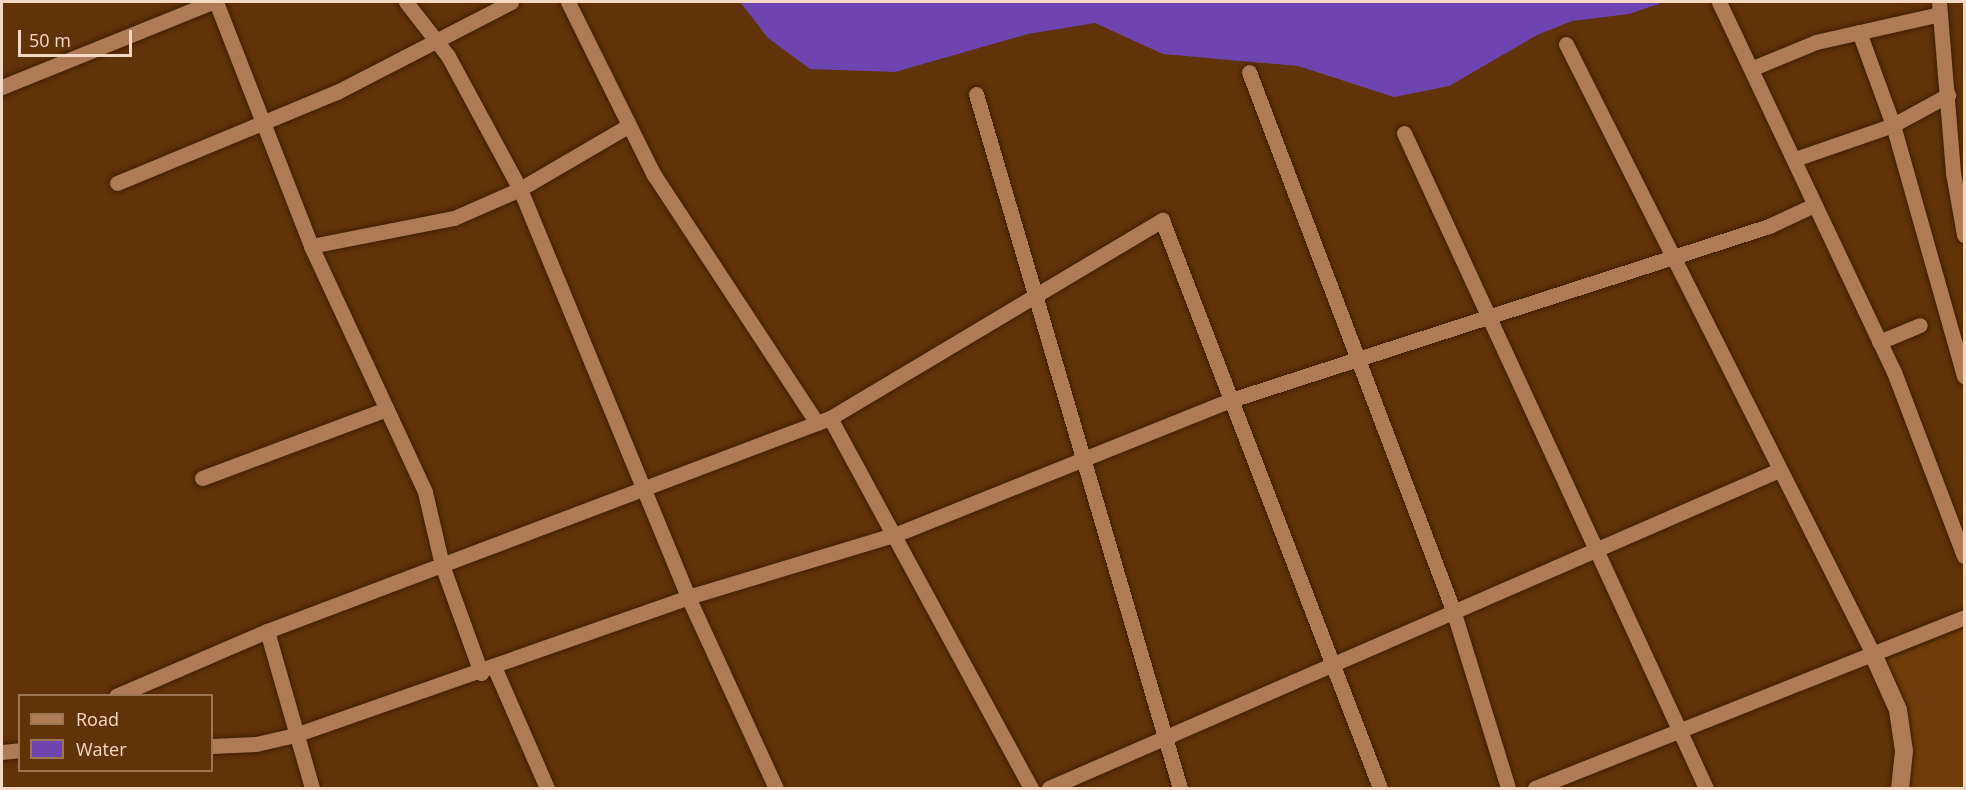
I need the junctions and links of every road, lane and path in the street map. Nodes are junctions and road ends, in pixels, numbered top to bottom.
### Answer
1 (214, 2) edge
2 (406, 2) edge
3 (511, 2) edge
4 (568, 2) edge
5 (1719, 2) edge
6 (1940, 8) edge
7 (1859, 32) junction
8 (435, 39) junction
9 (1566, 44) dead end
10 (1753, 68) junction
11 (1250, 72) dead end
12 (2, 87) edge
13 (976, 94) dead end
14 (1948, 95) junction
15 (261, 124) junction
16 (1893, 125) junction
17 (626, 128) junction
18 (1404, 133) dead end
19 (1796, 159) junction
20 (1959, 171) edge
21 (117, 183) dead end
22 (520, 189) junction
23 (1812, 206) junction
24 (1965, 235) edge
25 (311, 246) junction
26 (1672, 258) junction
27 (1031, 294) junction
28 (1486, 315) junction
29 (1920, 325) dead end
30 (1880, 342) junction
31 (1361, 356) junction
32 (1965, 376) edge
33 (1230, 400) junction
34 (387, 409) junction
35 (824, 420) junction
36 (1085, 458) junction
37 (1779, 470) junction
38 (202, 478) dead end
39 (646, 490) junction
40 (897, 534) junction
41 (1596, 548) junction
42 (1965, 556) edge
43 (442, 565) junction
44 (688, 597) junction
45 (1453, 610) junction
46 (1965, 617) edge
47 (267, 631) junction
48 (1873, 654) junction
49 (1332, 665) junction
50 (488, 671) junction
51 (121, 694) edge
52 (1683, 732) junction
53 (295, 735) junction
54 (1162, 739) junction
55 (213, 746) edge
56 (18, 750) edge
57 (2, 753) edge
58 (312, 789) edge
59 (547, 789) edge
60 (776, 789) edge
61 (1031, 789) edge
62 (1049, 789) edge
63 (1180, 789) edge
64 (1380, 789) edge
65 (1508, 789) edge
66 (1535, 789) edge
67 (1706, 789) edge
68 (1900, 789) edge

1 - 12 street
1 - 15 street
2 - 8 street
3 - 8 street
4 - 17 street
5 - 10 street
6 - 7 street
6 - 14 street
7 - 10 street
7 - 16 street
8 - 15 street
8 - 22 street
9 - 26 street
10 - 19 street
11 - 31 street
13 - 27 street
14 - 16 street
14 - 20 street
15 - 21 street
15 - 25 street
16 - 19 street
16 - 32 street
17 - 22 street
17 - 35 street
18 - 28 street
19 - 23 street
20 - 24 street
22 - 25 street
22 - 39 street
23 - 26 street
23 - 30 street
25 - 34 street
26 - 28 street
26 - 37 street
27 - 33 street
27 - 35 street
27 - 36 street
28 - 31 street
28 - 41 street
29 - 30 street
30 - 42 street
31 - 33 street
31 - 45 street
33 - 36 street
33 - 49 street
34 - 38 street
34 - 43 street
35 - 39 street
35 - 40 street
36 - 40 street
36 - 54 street
37 - 41 street
37 - 48 street
39 - 43 street
39 - 44 street
40 - 44 street
40 - 61 street
41 - 45 street
41 - 52 street
43 - 47 street
43 - 50 street
44 - 50 street
44 - 60 street
45 - 49 street
45 - 65 street
46 - 48 street
47 - 51 street
47 - 53 street
48 - 52 street
48 - 68 street
49 - 54 street
49 - 64 street
50 - 53 street
50 - 59 street
52 - 66 street
52 - 67 street
53 - 55 street
53 - 58 street
54 - 62 street
54 - 63 street
56 - 57 street

